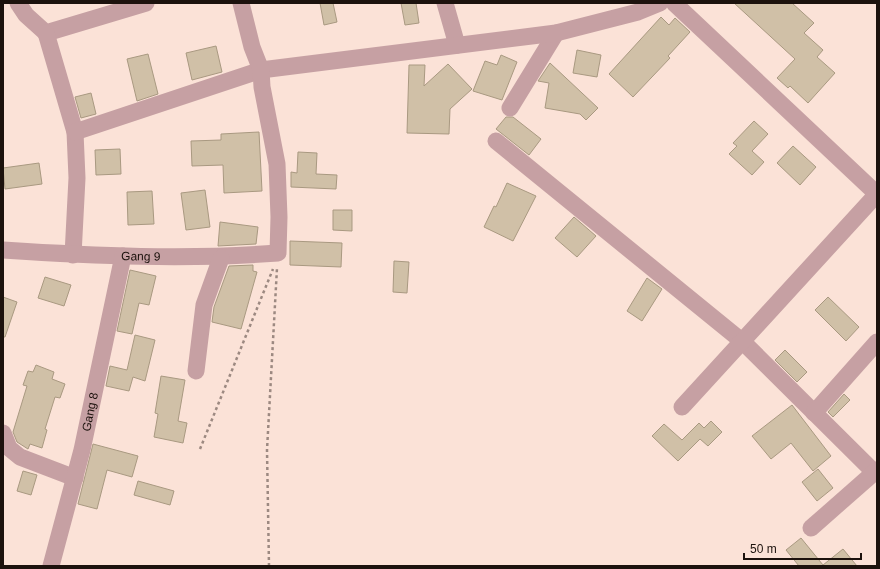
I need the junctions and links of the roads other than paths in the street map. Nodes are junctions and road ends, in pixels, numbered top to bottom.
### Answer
1 (18, 3) edge
2 (146, 3) edge
3 (241, 3) edge
4 (445, 3) edge
5 (660, 3) edge
6 (674, 3) edge
7 (46, 33) junction
8 (556, 33) junction
9 (457, 46) junction
10 (261, 70) junction
11 (510, 108) dead end
12 (75, 132) junction
13 (496, 141) dead end
14 (877, 194) edge
15 (3, 250) edge
16 (73, 255) junction
17 (123, 256) junction
18 (221, 258) junction
19 (743, 342) junction
20 (877, 342) edge
21 (196, 371) dead end
22 (682, 407) dead end
23 (814, 413) junction
24 (3, 433) edge
25 (876, 471) edge
26 (75, 478) junction
27 (811, 528) dead end
28 (51, 566) edge

1 - 7 street
2 - 7 street
3 - 10 street
4 - 9 street
5 - 8 street
6 - 14 street
7 - 12 street
8 - 9 street
8 - 11 street
9 - 10 street
10 - 12 street
10 - 18 street, Gang 9
12 - 16 street
13 - 19 street
14 - 19 street
15 - 16 street, Gang 9
16 - 17 street, Gang 9
17 - 18 street, Gang 9
17 - 26 street, Gang 8
18 - 21 street
19 - 22 street
19 - 23 street
20 - 23 street
23 - 25 street
24 - 26 street
25 - 27 street
26 - 28 street, Gang 8

